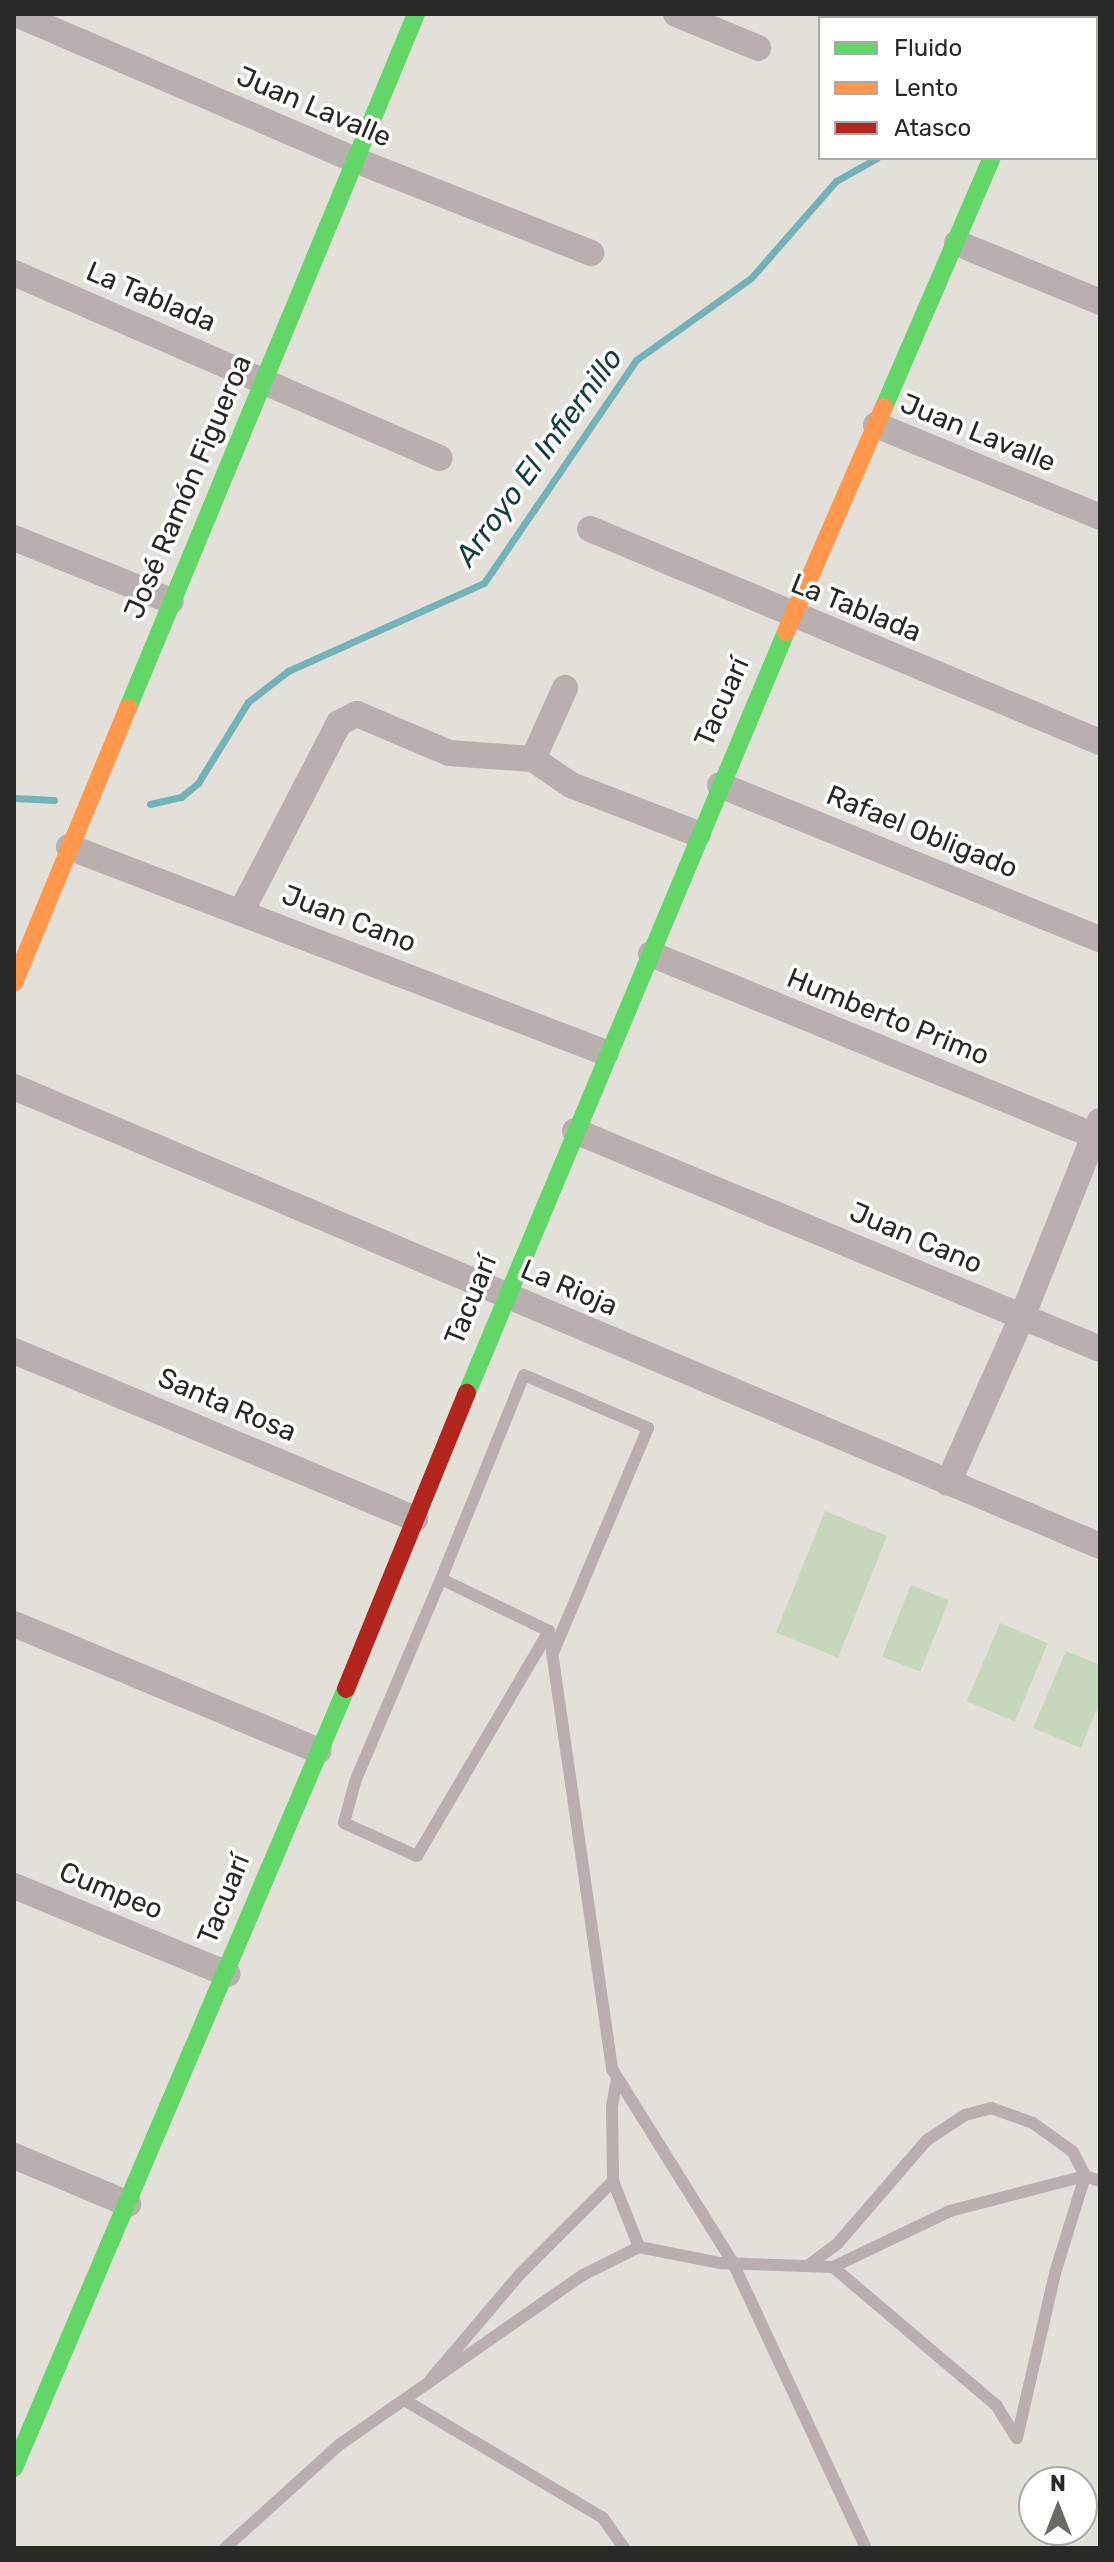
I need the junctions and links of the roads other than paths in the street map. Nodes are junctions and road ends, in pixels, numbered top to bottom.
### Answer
1 (16, 14) edge
2 (416, 14) edge
3 (676, 14) edge
4 (758, 48) dead end
5 (355, 160) junction
6 (991, 160) edge
7 (957, 243) junction
8 (591, 253) dead end
9 (14, 273) edge
10 (1100, 302) edge
11 (263, 379) junction
12 (876, 425) junction
13 (439, 458) dead end
14 (1100, 517) edge
15 (590, 529) dead end
16 (14, 538) edge
17 (171, 601) junction
18 (794, 618) junction
19 (565, 688) dead end
20 (1100, 742) edge
21 (533, 759) junction
22 (720, 785) junction
23 (698, 834) junction
24 (69, 847) junction
25 (241, 912) junction
26 (1100, 939) edge
27 (651, 954) junction
28 (14, 983) edge
29 (606, 1053) junction
30 (14, 1087) edge
31 (575, 1131) junction
32 (1098, 1132) edge
33 (507, 1297) junction
34 (1022, 1317) junction
35 (1100, 1349) edge
36 (14, 1351) edge
37 (948, 1483) junction
38 (415, 1519) junction
39 (1100, 1546) edge
40 (441, 1579) junction
41 (14, 1624) edge
42 (549, 1631) junction
43 (552, 1653) junction
44 (319, 1751) junction
45 (14, 1886) edge
46 (228, 1974) junction
47 (617, 2078) junction
48 (14, 2156) edge
49 (1085, 2176) junction
50 (613, 2181) junction
51 (1100, 2181) edge
52 (128, 2204) junction
53 (639, 2247) junction
54 (733, 2263) junction
55 (809, 2265) junction
56 (833, 2267) junction
57 (421, 2391) junction
58 (406, 2401) junction
59 (25, 2414) edge
60 (14, 2468) edge
61 (225, 2548) edge
62 (624, 2548) edge
63 (866, 2548) edge

1 - 5 street, Juan Lavalle
2 - 5 street, José Ramón Figueroa
3 - 4 street
5 - 8 street, Juan Lavalle
5 - 11 street, José Ramón Figueroa
6 - 7 street, Tacuarí
7 - 10 street
7 - 12 street, Tacuarí
9 - 11 street, La Tablada
11 - 13 street, La Tablada
11 - 17 street, José Ramón Figueroa
12 - 14 street, Juan Lavalle
12 - 18 street, Tacuarí
15 - 18 street, La Tablada
16 - 17 street
17 - 24 street, José Ramón Figueroa
18 - 20 street, La Tablada
18 - 22 street, Tacuarí
19 - 21 street
21 - 23 street
21 - 25 street
22 - 23 street, Tacuarí
22 - 26 street, Rafael Obligado
23 - 27 street, Tacuarí
24 - 25 street, Juan Cano
24 - 28 street, José Ramón Figueroa
25 - 29 street, Juan Cano
27 - 29 street, Tacuarí
27 - 32 street, Humberto Primo
29 - 31 street, Tacuarí
30 - 33 street, La Rioja
31 - 33 street, Tacuarí
31 - 34 street, Juan Cano
32 - 34 street
33 - 37 street, La Rioja
33 - 38 street, Tacuarí
34 - 35 street, Juan Cano
34 - 37 street
36 - 38 street, Santa Rosa
37 - 39 street, La Rioja
38 - 44 street, Tacuarí
40 - 42 lane
40 - 42 lane
40 - 43 lane
41 - 44 street
42 - 43 lane
43 - 47 lane
44 - 46 street, Tacuarí
45 - 46 street, Cumpeo
46 - 52 street, Tacuarí
47 - 50 lane
47 - 54 lane
48 - 52 street
49 - 51 lane
49 - 55 lane
49 - 56 lane
49 - 56 lane
50 - 53 lane
50 - 57 lane
52 - 59 street, Tacuarí
53 - 54 lane
53 - 57 lane
54 - 55 lane
54 - 63 lane
55 - 56 lane
57 - 58 lane
58 - 61 lane
58 - 62 lane
59 - 60 street, Tacuarí

